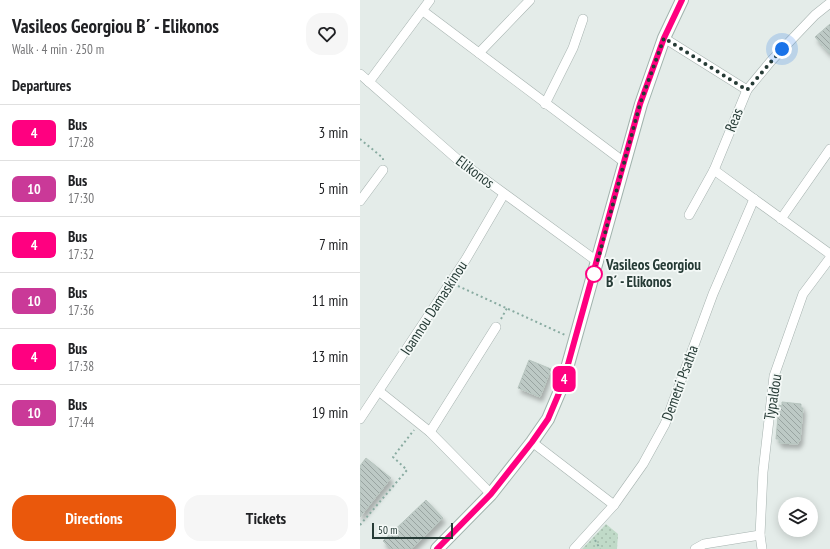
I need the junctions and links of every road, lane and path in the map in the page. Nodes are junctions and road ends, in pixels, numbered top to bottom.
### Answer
1 (430, 0) edge
2 (530, 0) edge
3 (682, 0) edge
4 (830, 3) edge
5 (422, 11) junction
6 (583, 19) dead end
7 (664, 38) junction
8 (479, 53) junction
9 (360, 74) edge
10 (369, 82) junction
11 (747, 90) junction
12 (545, 104) junction
13 (360, 139) edge
14 (830, 149) edge
15 (624, 162) junction
16 (382, 170) joint
17 (714, 170) junction
18 (504, 194) junction
19 (754, 199) junction
20 (360, 201) edge
21 (689, 215) dead end
22 (782, 219) junction
23 (830, 254) edge
24 (830, 258) edge
25 (598, 262) junction
26 (451, 282) junction
27 (496, 328) dead end
28 (575, 339) junction
29 (380, 392) junction
30 (360, 419) edge
31 (419, 423) junction
32 (430, 432) junction
33 (532, 442) junction
34 (491, 494) junction
35 (614, 505) junction
36 (360, 525) edge
37 (591, 534) dead end
38 (760, 535) junction
39 (437, 549) edge
40 (574, 549) edge
41 (600, 549) edge
42 (695, 549) edge
43 (762, 549) edge

1 - 5 street
2 - 8 street
3 - 7 street
4 - 11 street, Reas
5 - 8 street
5 - 10 street
6 - 12 street
7 - 11 street
7 - 15 street
8 - 12 street
9 - 10 street, Elikonos
10 - 18 street, Elikonos
11 - 17 street, Reas
12 - 15 street
13 - 16 path
14 - 22 street
15 - 25 street
16 - 20 street
17 - 19 street
17 - 21 street, Reas
18 - 25 street, Elikonos
18 - 26 street, Ioannou Damaskinou
19 - 22 street
19 - 35 street, Demetri Psatha
22 - 23 street
24 - 38 street, Typaldou
25 - 28 street
26 - 28 path
26 - 29 street, Ioannou Damaskinou
27 - 32 street
28 - 33 street
29 - 30 street, Ioannou Damaskinou
29 - 31 street
31 - 32 street
31 - 36 path
32 - 34 street
33 - 34 street
33 - 35 street
34 - 39 street
35 - 40 street, Demetri Psatha
37 - 41 path
38 - 42 street
38 - 43 street, Typaldou

